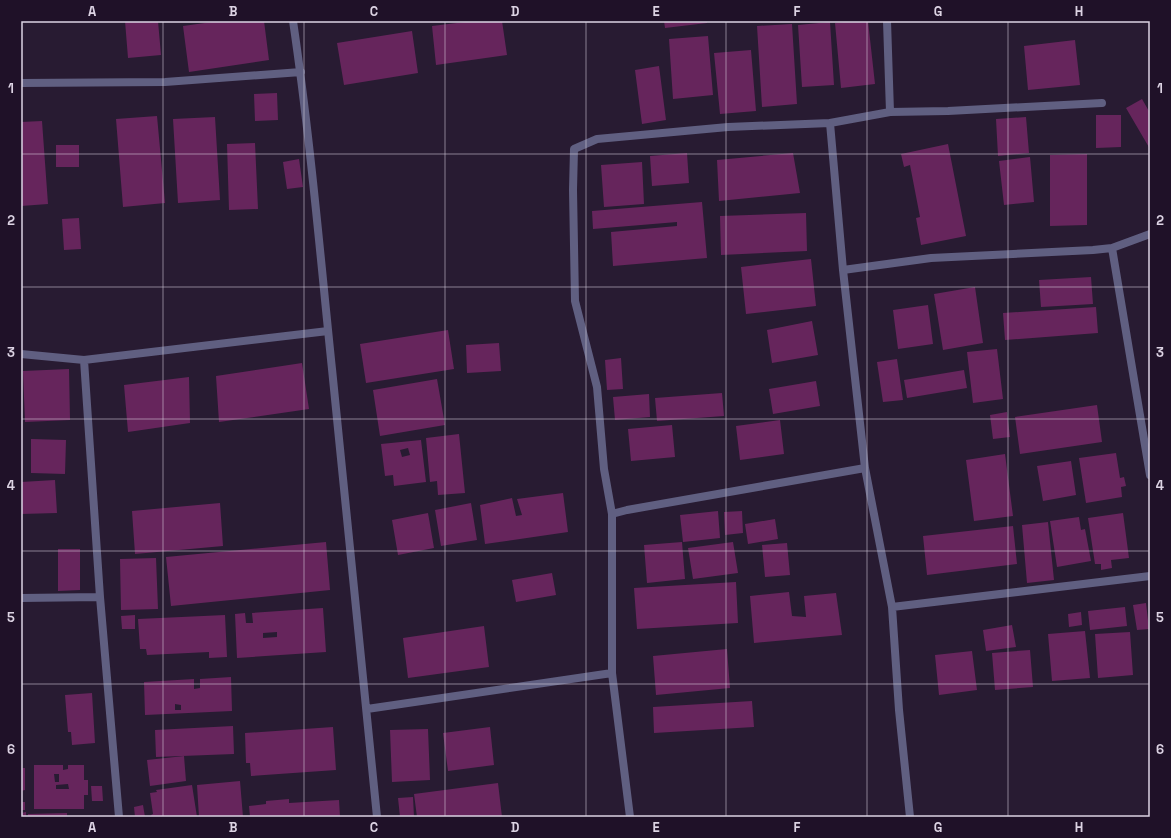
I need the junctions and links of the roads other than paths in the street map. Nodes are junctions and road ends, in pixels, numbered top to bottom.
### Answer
1 (293, 21) edge
2 (887, 21) edge
3 (301, 72) junction
4 (21, 83) edge
5 (1102, 103) dead end
6 (890, 112) junction
7 (830, 123) junction
8 (1150, 234) edge
9 (1112, 248) junction
10 (843, 270) junction
11 (328, 331) junction
12 (21, 354) edge
13 (84, 360) junction
14 (865, 468) junction
15 (1150, 475) edge
16 (612, 514) junction
17 (1150, 576) edge
18 (100, 597) junction
19 (21, 598) edge
20 (892, 607) junction
21 (612, 673) junction
22 (367, 709) junction
23 (120, 817) edge
24 (377, 817) edge
25 (630, 817) edge
26 (910, 817) edge

1 - 3 street
2 - 6 street
3 - 4 street
3 - 11 street
5 - 6 street
6 - 7 street
7 - 10 street
7 - 16 street
8 - 9 street
9 - 10 street
9 - 15 street
10 - 14 street
11 - 13 street
11 - 22 street
12 - 13 street
13 - 18 street
14 - 16 street
14 - 20 street
16 - 21 street
17 - 20 street
18 - 19 street
18 - 23 street
20 - 26 street
21 - 22 street
21 - 25 street
22 - 24 street

